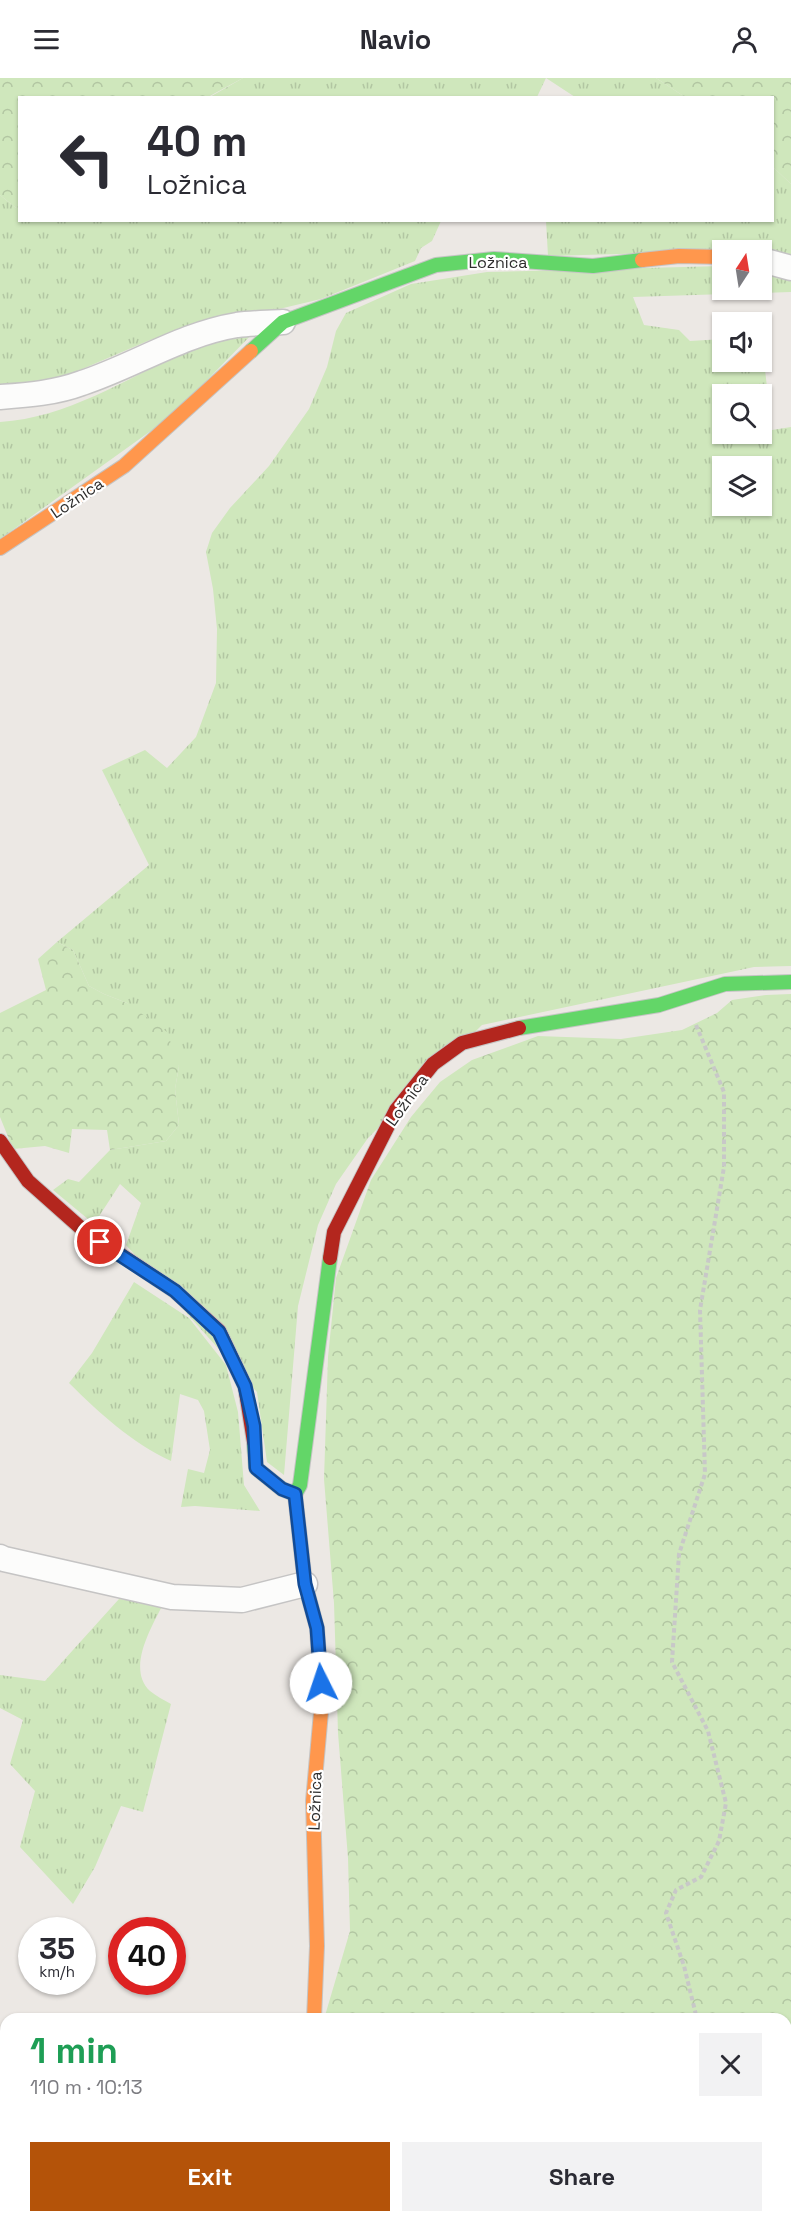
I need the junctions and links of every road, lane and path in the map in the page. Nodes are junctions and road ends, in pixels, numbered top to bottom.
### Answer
1 (712, 257) edge
2 (772, 263) edge
3 (791, 268) edge
4 (284, 322) junction
5 (0, 397) edge
6 (0, 548) edge
7 (791, 982) edge
8 (684, 997) junction
9 (0, 1142) edge
10 (295, 1494) junction
11 (0, 1557) edge
12 (305, 1584) junction
13 (314, 2013) edge
14 (696, 2013) edge

1 - 4 street, Ložnica
2 - 3 street
4 - 5 street, Ložnica
4 - 6 street, Ložnica
7 - 8 street, Ložnica
8 - 10 street, Ložnica
8 - 14 path
9 - 10 street
10 - 12 street, Ložnica
11 - 12 street
12 - 13 street, Ložnica

